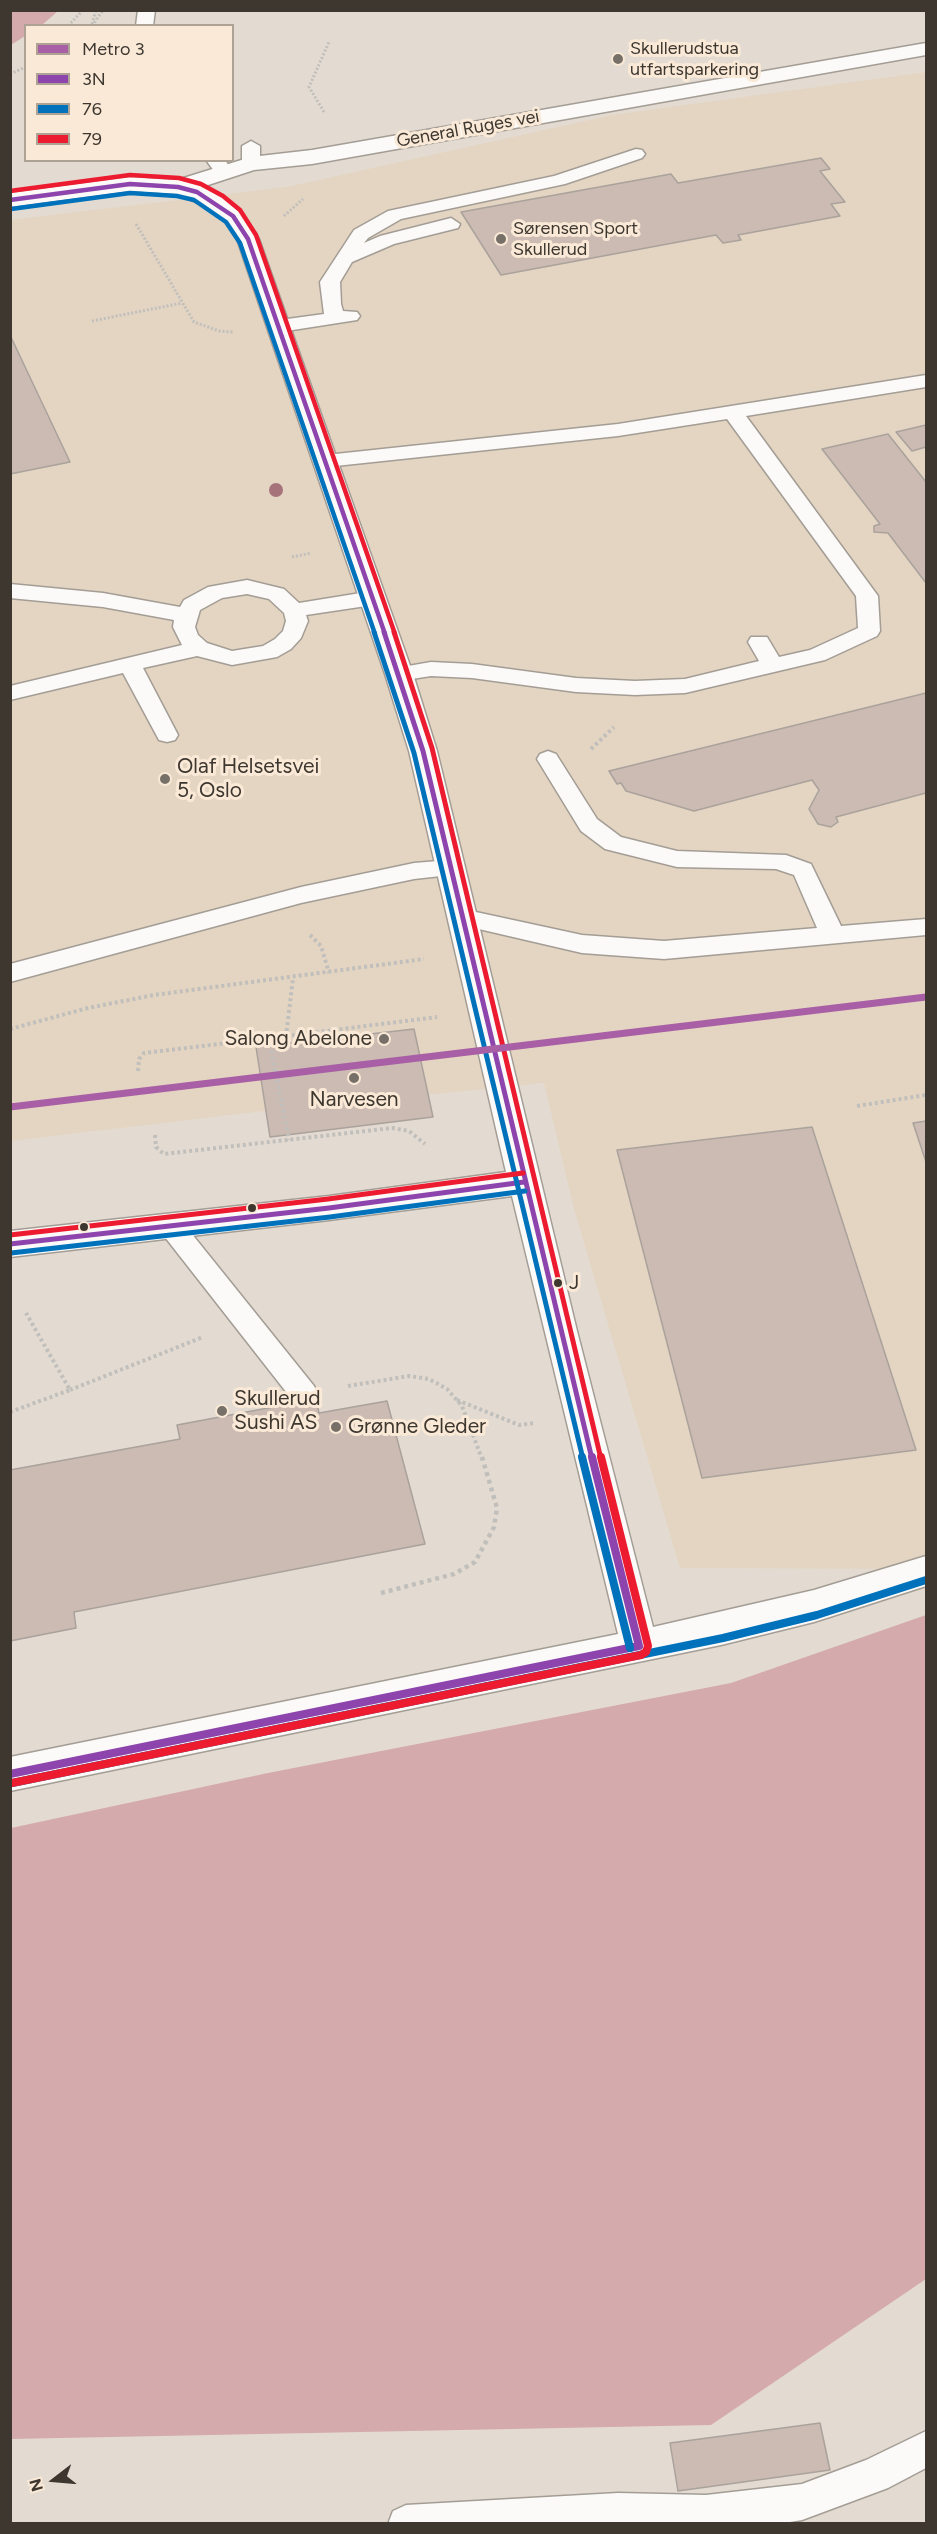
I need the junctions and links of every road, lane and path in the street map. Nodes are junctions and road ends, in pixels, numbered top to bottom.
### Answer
1 (83, 10) edge
2 (103, 10) edge
3 (70, 24) edge
4 (93, 24) edge
5 (329, 42) dead end
6 (927, 49) edge
7 (24, 68) edge
8 (10, 74) edge
9 (324, 112) dead end
10 (636, 154) dead end
11 (312, 157) junction
12 (234, 161) edge
13 (219, 166) edge
14 (178, 187) junction
15 (10, 200) edge
16 (134, 220) dead end
17 (451, 224) dead end
18 (248, 239) junction
19 (345, 258) junction
20 (182, 303) junction
21 (92, 321) dead end
22 (280, 326) junction
23 (242, 331) dead end
24 (927, 381) edge
25 (732, 411) junction
26 (326, 461) junction
27 (10, 591) edge
28 (373, 598) junction
29 (294, 610) junction
30 (186, 615) junction
31 (759, 642) dead end
32 (199, 648) junction
33 (130, 665) junction
34 (663, 665) dead end
35 (773, 666) junction
36 (399, 674) junction
37 (665, 687) junction
38 (635, 688) junction
39 (10, 693) edge
40 (167, 735) dead end
41 (554, 768) joint
42 (451, 868) junction
43 (462, 917) junction
44 (927, 927) edge
45 (833, 936) junction
46 (434, 958) dead end
47 (10, 973) edge
48 (293, 978) junction
49 (445, 1016) dead end
50 (10, 1029) edge
51 (286, 1036) junction
52 (269, 1039) junction
53 (138, 1071) dead end
54 (927, 1095) edge
55 (857, 1106) dead end
56 (154, 1135) dead end
57 (289, 1140) junction
58 (425, 1144) dead end
59 (524, 1182) junction
60 (170, 1226) junction
61 (10, 1244) edge
62 (26, 1313) dead end
63 (245, 1321) junction
64 (70, 1390) junction
65 (304, 1395) joint
66 (456, 1400) junction
67 (10, 1413) edge
68 (537, 1423) dead end
69 (927, 1571) edge
70 (381, 1593) dead end
71 (639, 1646) junction
72 (10, 1774) edge
73 (927, 2449) edge
74 (406, 2523) edge

1 - 3 path
2 - 4 path
5 - 9 path
6 - 11 street, General Ruges vei
7 - 8 path
10 - 19 lane
11 - 12 street, General Ruges vei
11 - 18 path
13 - 14 street, General Ruges vei
14 - 15 street, General Ruges vei
14 - 18 street
16 - 20 path
17 - 19 lane
18 - 22 street
19 - 22 lane
20 - 21 path
20 - 23 path
22 - 26 street
24 - 25 lane
25 - 26 lane
25 - 35 lane
26 - 28 street
27 - 30 lane
28 - 29 lane
28 - 36 street
29 - 30 lane
29 - 32 lane
30 - 32 lane
31 - 35 lane
32 - 33 lane
33 - 39 lane
33 - 40 lane
34 - 37 lane
35 - 37 lane
36 - 38 lane
36 - 42 street
37 - 38 lane
38 - 41 path
41 - 45 lane
42 - 43 street
42 - 47 lane
43 - 45 lane
43 - 59 street
44 - 45 lane
46 - 48 path
48 - 50 path
48 - 51 path
49 - 51 path
51 - 52 path
52 - 53 path
52 - 57 path
54 - 55 path
56 - 57 path
57 - 58 path
59 - 60 street
59 - 71 street
60 - 61 street
60 - 63 lane
62 - 64 path
63 - 64 path
63 - 65 lane
64 - 67 path
65 - 66 path
66 - 68 path
66 - 70 path
69 - 71 street
71 - 72 street
73 - 74 lane

